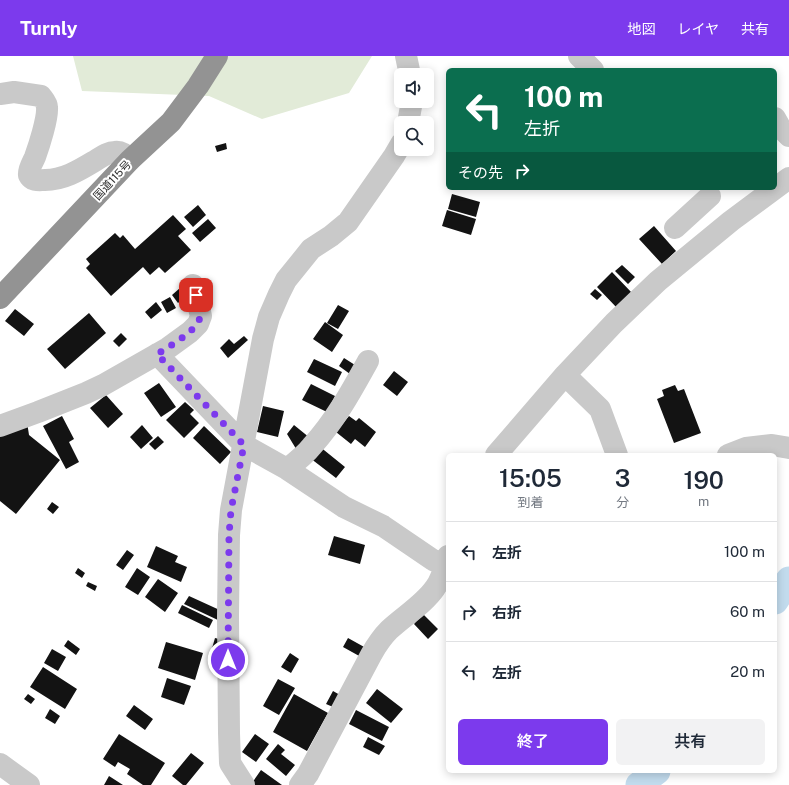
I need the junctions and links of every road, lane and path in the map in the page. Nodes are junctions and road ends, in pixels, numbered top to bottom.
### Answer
1 (216, 56) edge
2 (406, 56) edge
3 (579, 56) edge
4 (409, 68) edge
5 (591, 68) edge
6 (0, 94) edge
7 (777, 121) edge
8 (789, 136) edge
9 (394, 156) edge
10 (130, 160) junction
11 (789, 178) edge
12 (777, 187) edge
13 (773, 190) edge
14 (706, 192) edge
15 (731, 221) junction
16 (675, 228) dead end
17 (193, 284) dead end
18 (0, 298) edge
19 (157, 354) junction
20 (368, 361) dead end
21 (565, 376) junction
22 (0, 426) edge
23 (244, 445) junction
24 (789, 448) edge
25 (498, 453) edge
26 (616, 453) edge
27 (733, 453) edge
28 (287, 470) junction
29 (446, 561) edge
30 (446, 563) edge
31 (0, 764) edge
32 (29, 785) edge
33 (244, 785) edge
34 (300, 785) edge

1 - 10 highway, 国道115号
2 - 4 street
3 - 5 street
6 - 10 street
7 - 8 street
9 - 23 street
10 - 18 highway, 国道115号
11 - 12 street
13 - 15 street
14 - 15 street
14 - 16 street
15 - 21 street
17 - 19 street
19 - 22 street
19 - 23 street
20 - 28 street
21 - 25 street
21 - 26 street
23 - 28 street
23 - 33 street
24 - 27 street
28 - 29 street
30 - 34 street
31 - 32 street

